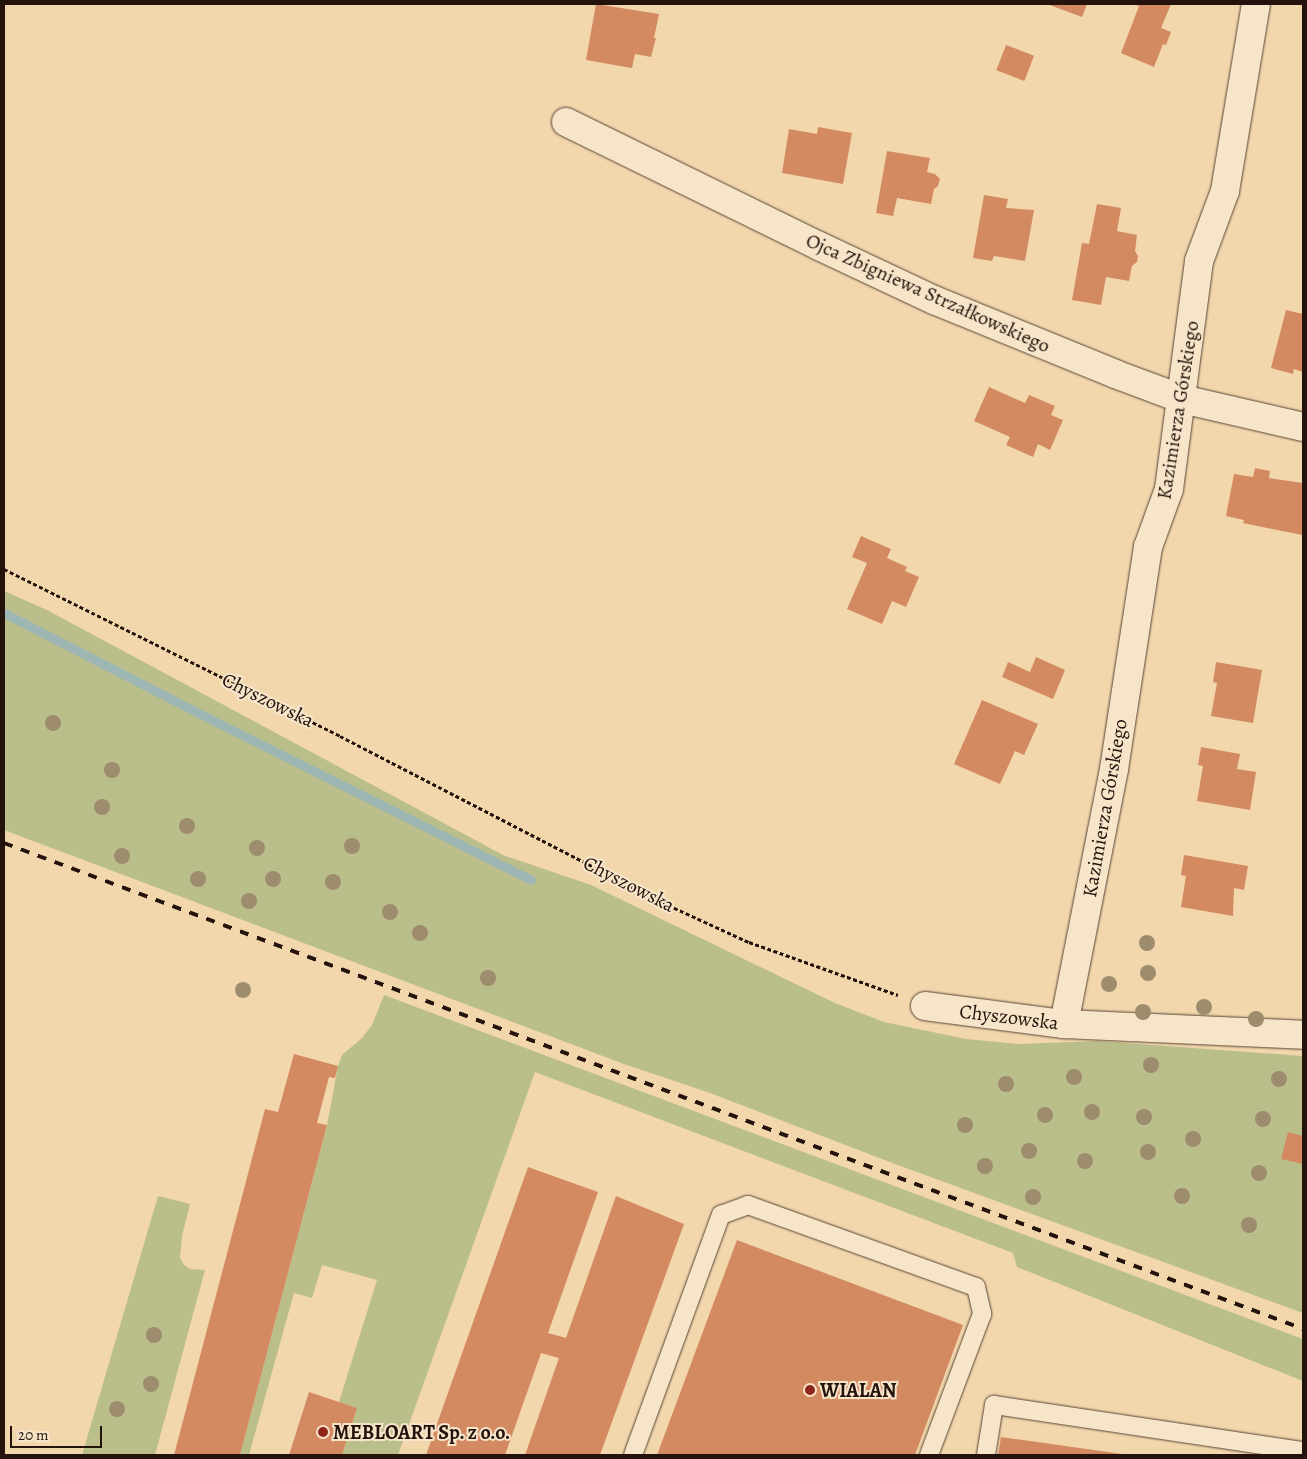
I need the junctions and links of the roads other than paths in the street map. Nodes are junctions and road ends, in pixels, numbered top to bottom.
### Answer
1 (1256, 4) edge
2 (566, 122) dead end
3 (1182, 399) junction
4 (1303, 427) edge
5 (925, 1006) road end
6 (1064, 1024) junction
7 (1303, 1035) edge
8 (1303, 1451) edge
9 (633, 1455) edge
10 (929, 1455) edge
11 (986, 1455) edge

1 - 3 street, Kazimierza Górskiego
2 - 3 street, Ojca Zbigniewa Strzałkowskiego
3 - 4 street, Ojca Zbigniewa Strzałkowskiego
3 - 6 street, Kazimierza Górskiego
5 - 6 street, Chyszowska
6 - 7 street, Chyszowska
8 - 11 lane
9 - 10 lane

